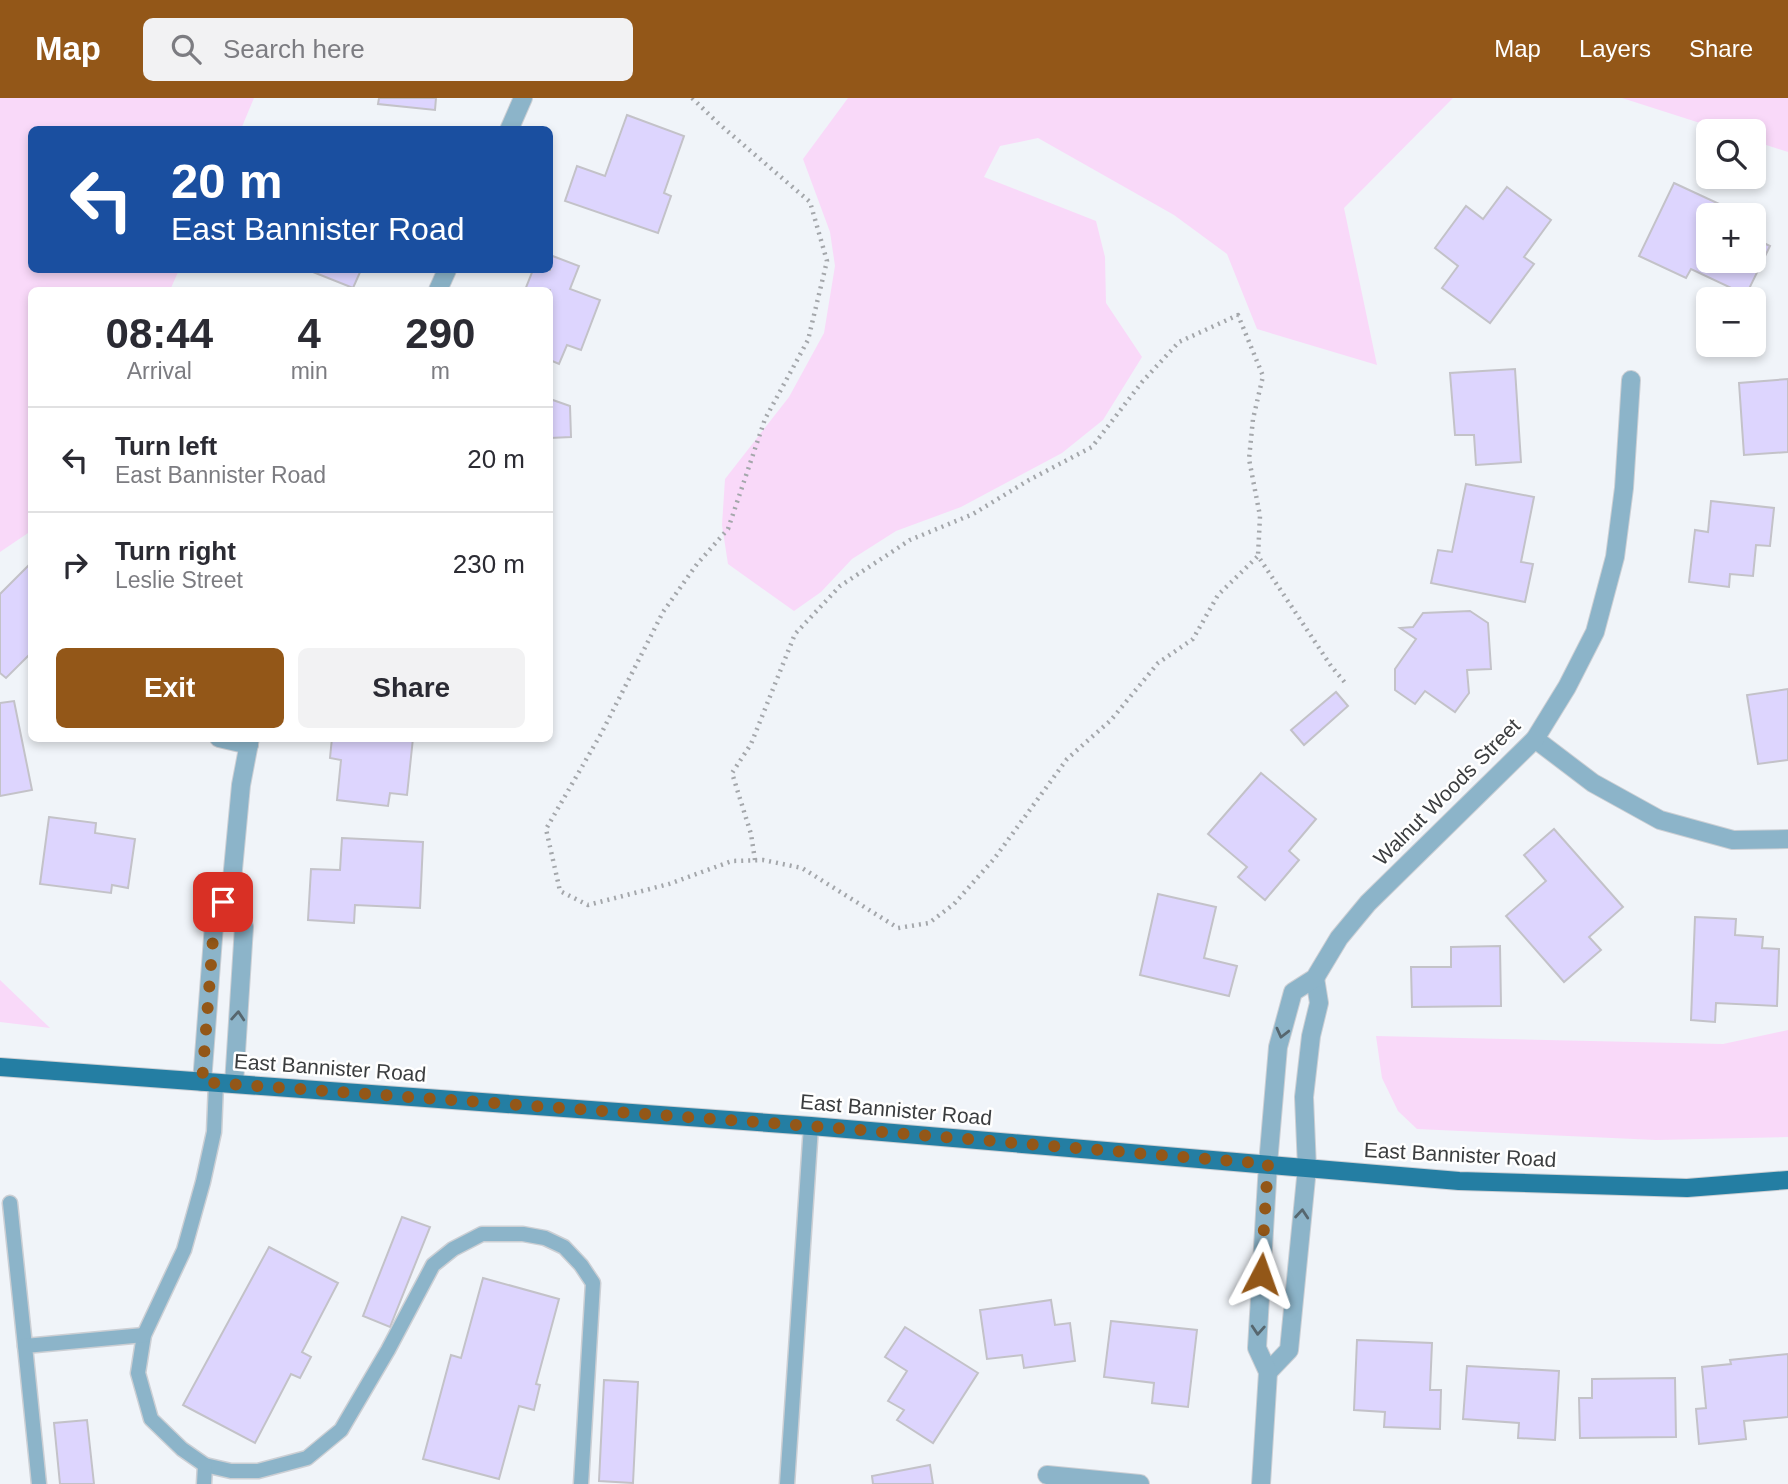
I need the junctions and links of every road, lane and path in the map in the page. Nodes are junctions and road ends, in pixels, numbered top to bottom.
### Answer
1 (523, 98) edge
2 (692, 98) edge
3 (511, 126) edge
4 (1631, 380) dead end
5 (1258, 556) junction
6 (1347, 685) dead end
7 (1535, 739) junction
8 (250, 742) edge
9 (1788, 839) edge
10 (755, 860) junction
11 (232, 880) junction
12 (1315, 978) junction
13 (0, 1067) edge
14 (217, 1083) junction
15 (811, 1126) junction
16 (1268, 1164) junction
17 (1307, 1168) junction
18 (1788, 1180) edge
19 (10, 1203) dead end
20 (144, 1335) junction
21 (25, 1346) junction
22 (1268, 1372) junction
23 (205, 1465) junction
24 (1047, 1475) dead end
25 (39, 1484) edge
26 (204, 1484) edge
27 (581, 1484) edge
28 (787, 1484) edge
29 (1139, 1484) edge
30 (1261, 1484) edge

1 - 3 street
2 - 10 path
4 - 7 street, Walnut Woods Street
5 - 6 path
5 - 10 path
5 - 10 path
7 - 9 street
7 - 12 street, Walnut Woods Street
8 - 11 street
11 - 14 street
14 -> 11 street
12 -> 16 street, Walnut Woods Street
12 - 17 street
13 - 14 main road, East Bannister Road
14 - 15 main road, East Bannister Road
14 - 20 lane
15 - 16 main road, East Bannister Road
15 - 28 lane
16 - 17 main road, East Bannister Road
16 -> 22 street, Walnut Woods Street
17 - 18 main road, East Bannister Road
22 -> 17 street
19 - 21 lane
20 - 21 lane
20 - 23 lane
21 - 25 lane
22 - 30 street
23 - 26 lane
23 - 27 lane
24 - 29 street

